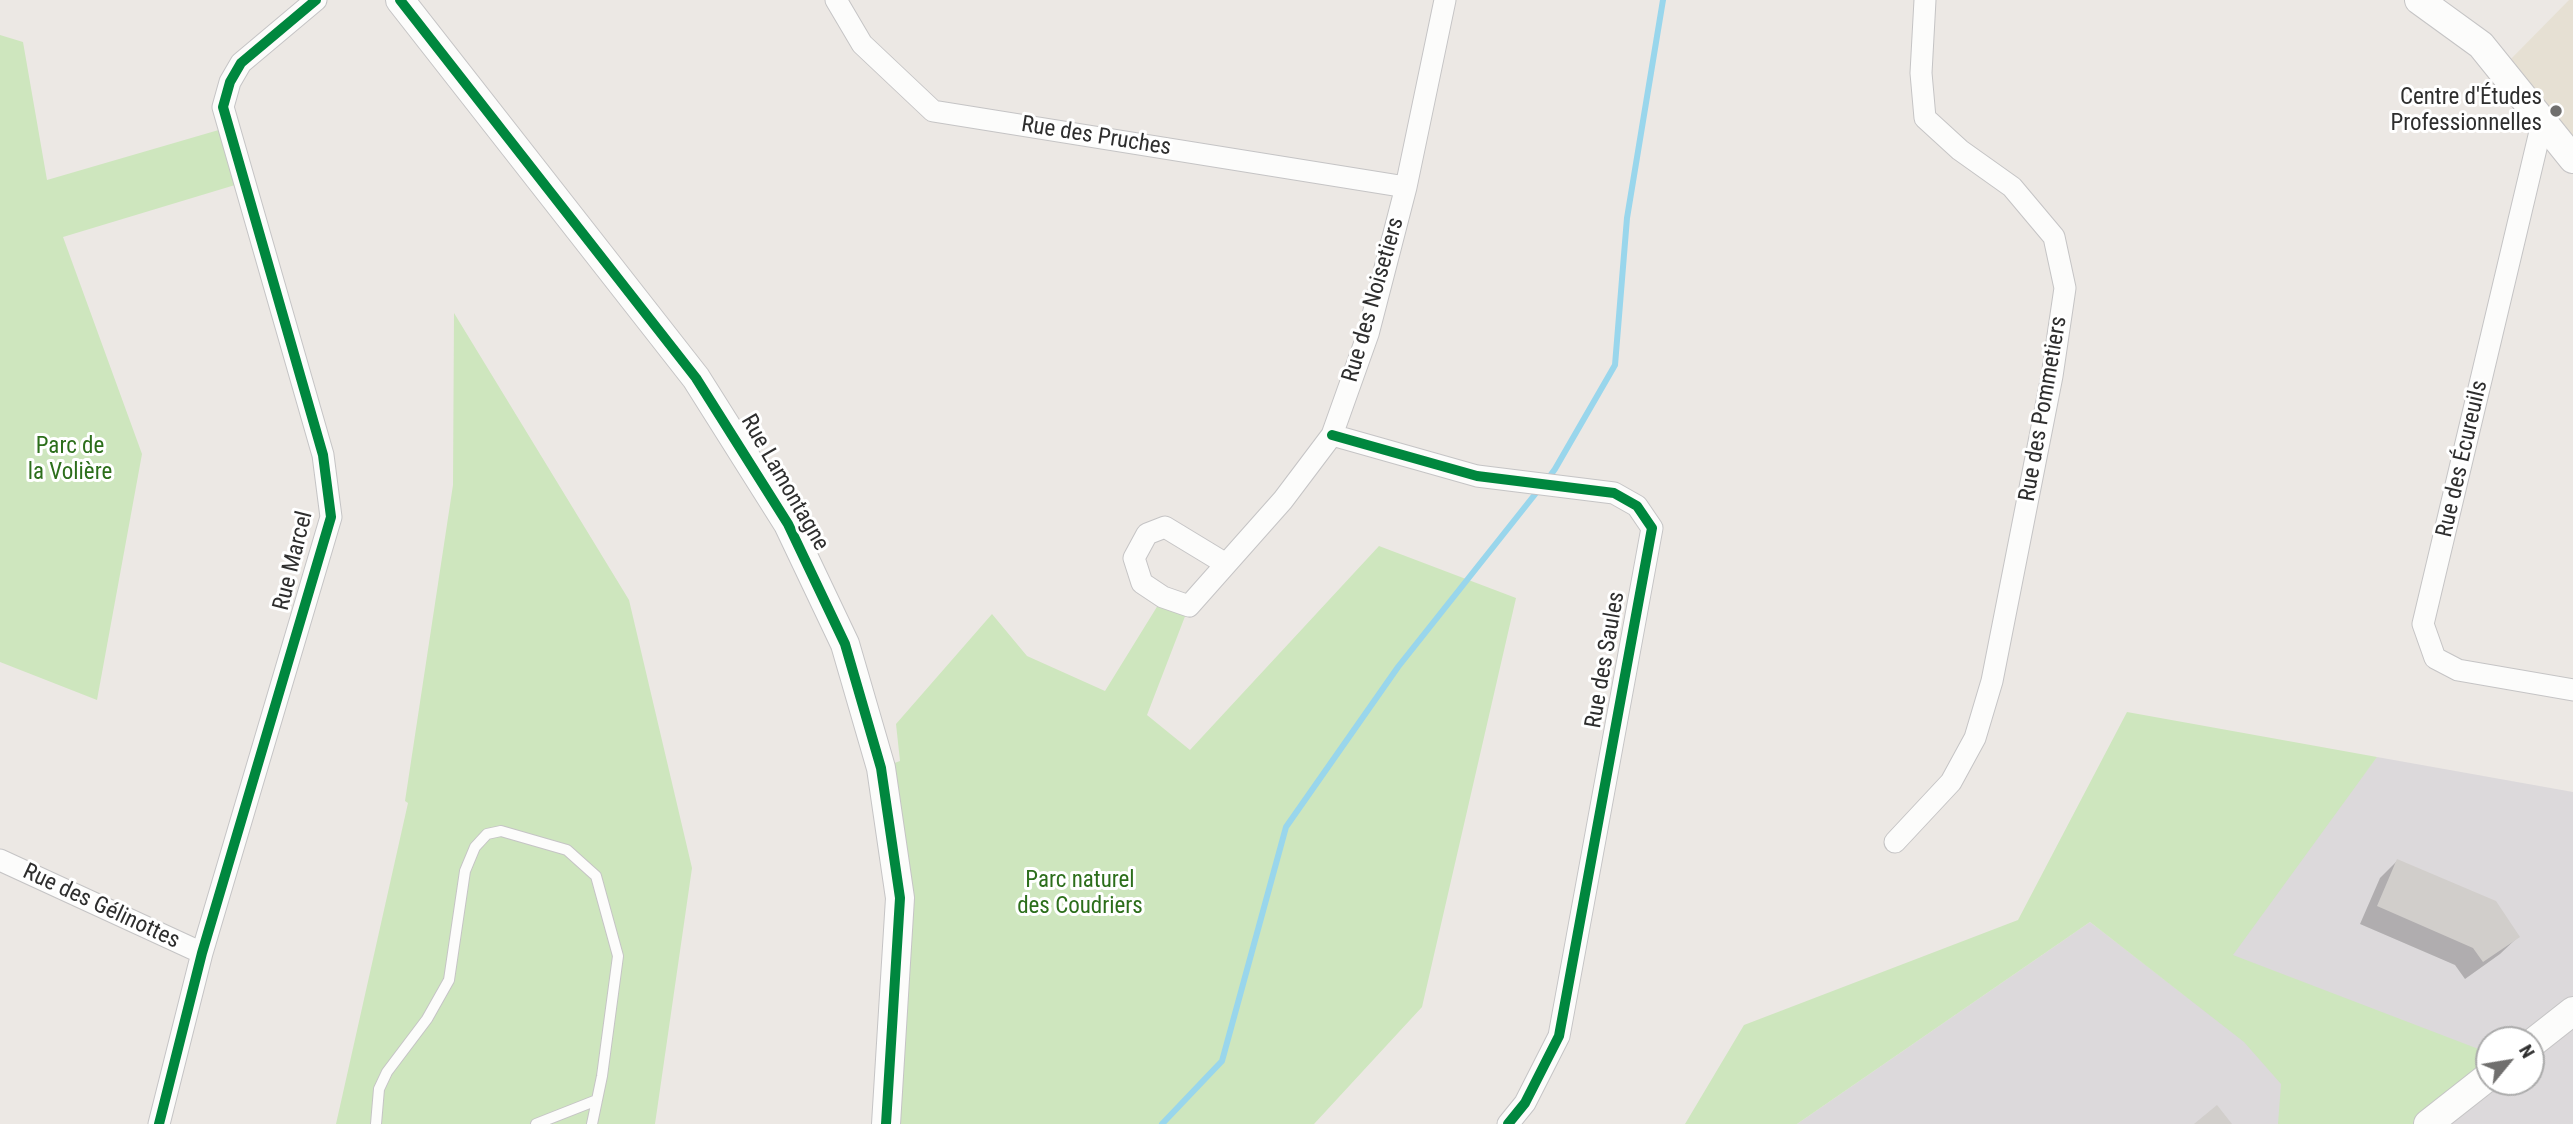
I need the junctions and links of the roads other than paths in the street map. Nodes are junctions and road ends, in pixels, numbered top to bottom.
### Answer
1 (316, 0) edge
2 (400, 0) edge
3 (836, 0) edge
4 (1445, 0) edge
5 (1925, 0) edge
6 (2419, 0) edge
7 (2543, 120) junction
8 (2573, 159) edge
9 (1406, 187) junction
10 (1332, 435) junction
11 (1226, 564) dead end
12 (2573, 690) edge
13 (1895, 842) dead end
14 (0, 860) edge
15 (202, 953) junction
16 (2573, 1011) edge
17 (2545, 1033) edge
18 (2475, 1087) edge
19 (597, 1101) junction
20 (2429, 1123) edge
21 (159, 1124) edge
22 (376, 1124) edge
23 (536, 1124) edge
24 (592, 1124) edge
25 (886, 1124) edge
26 (1508, 1124) edge

1 - 15 street, Rue Marcel
2 - 25 street, Rue Lamontagne
3 - 9 street, Rue des Pruches
4 - 9 street, Rue des Noisetiers
5 - 13 street, Rue des Pommetiers
6 - 7 street
7 - 8 street
7 - 12 street, Rue des Écureuils
9 - 10 street, Rue des Noisetiers
10 - 11 street, Rue des Noisetiers
10 - 26 street, Rue des Saules
14 - 15 street, Rue des Gélinottes
15 - 21 street, Rue Marcel
16 - 17 street
18 - 20 street
19 - 22 lane
19 - 23 lane
19 - 24 lane

